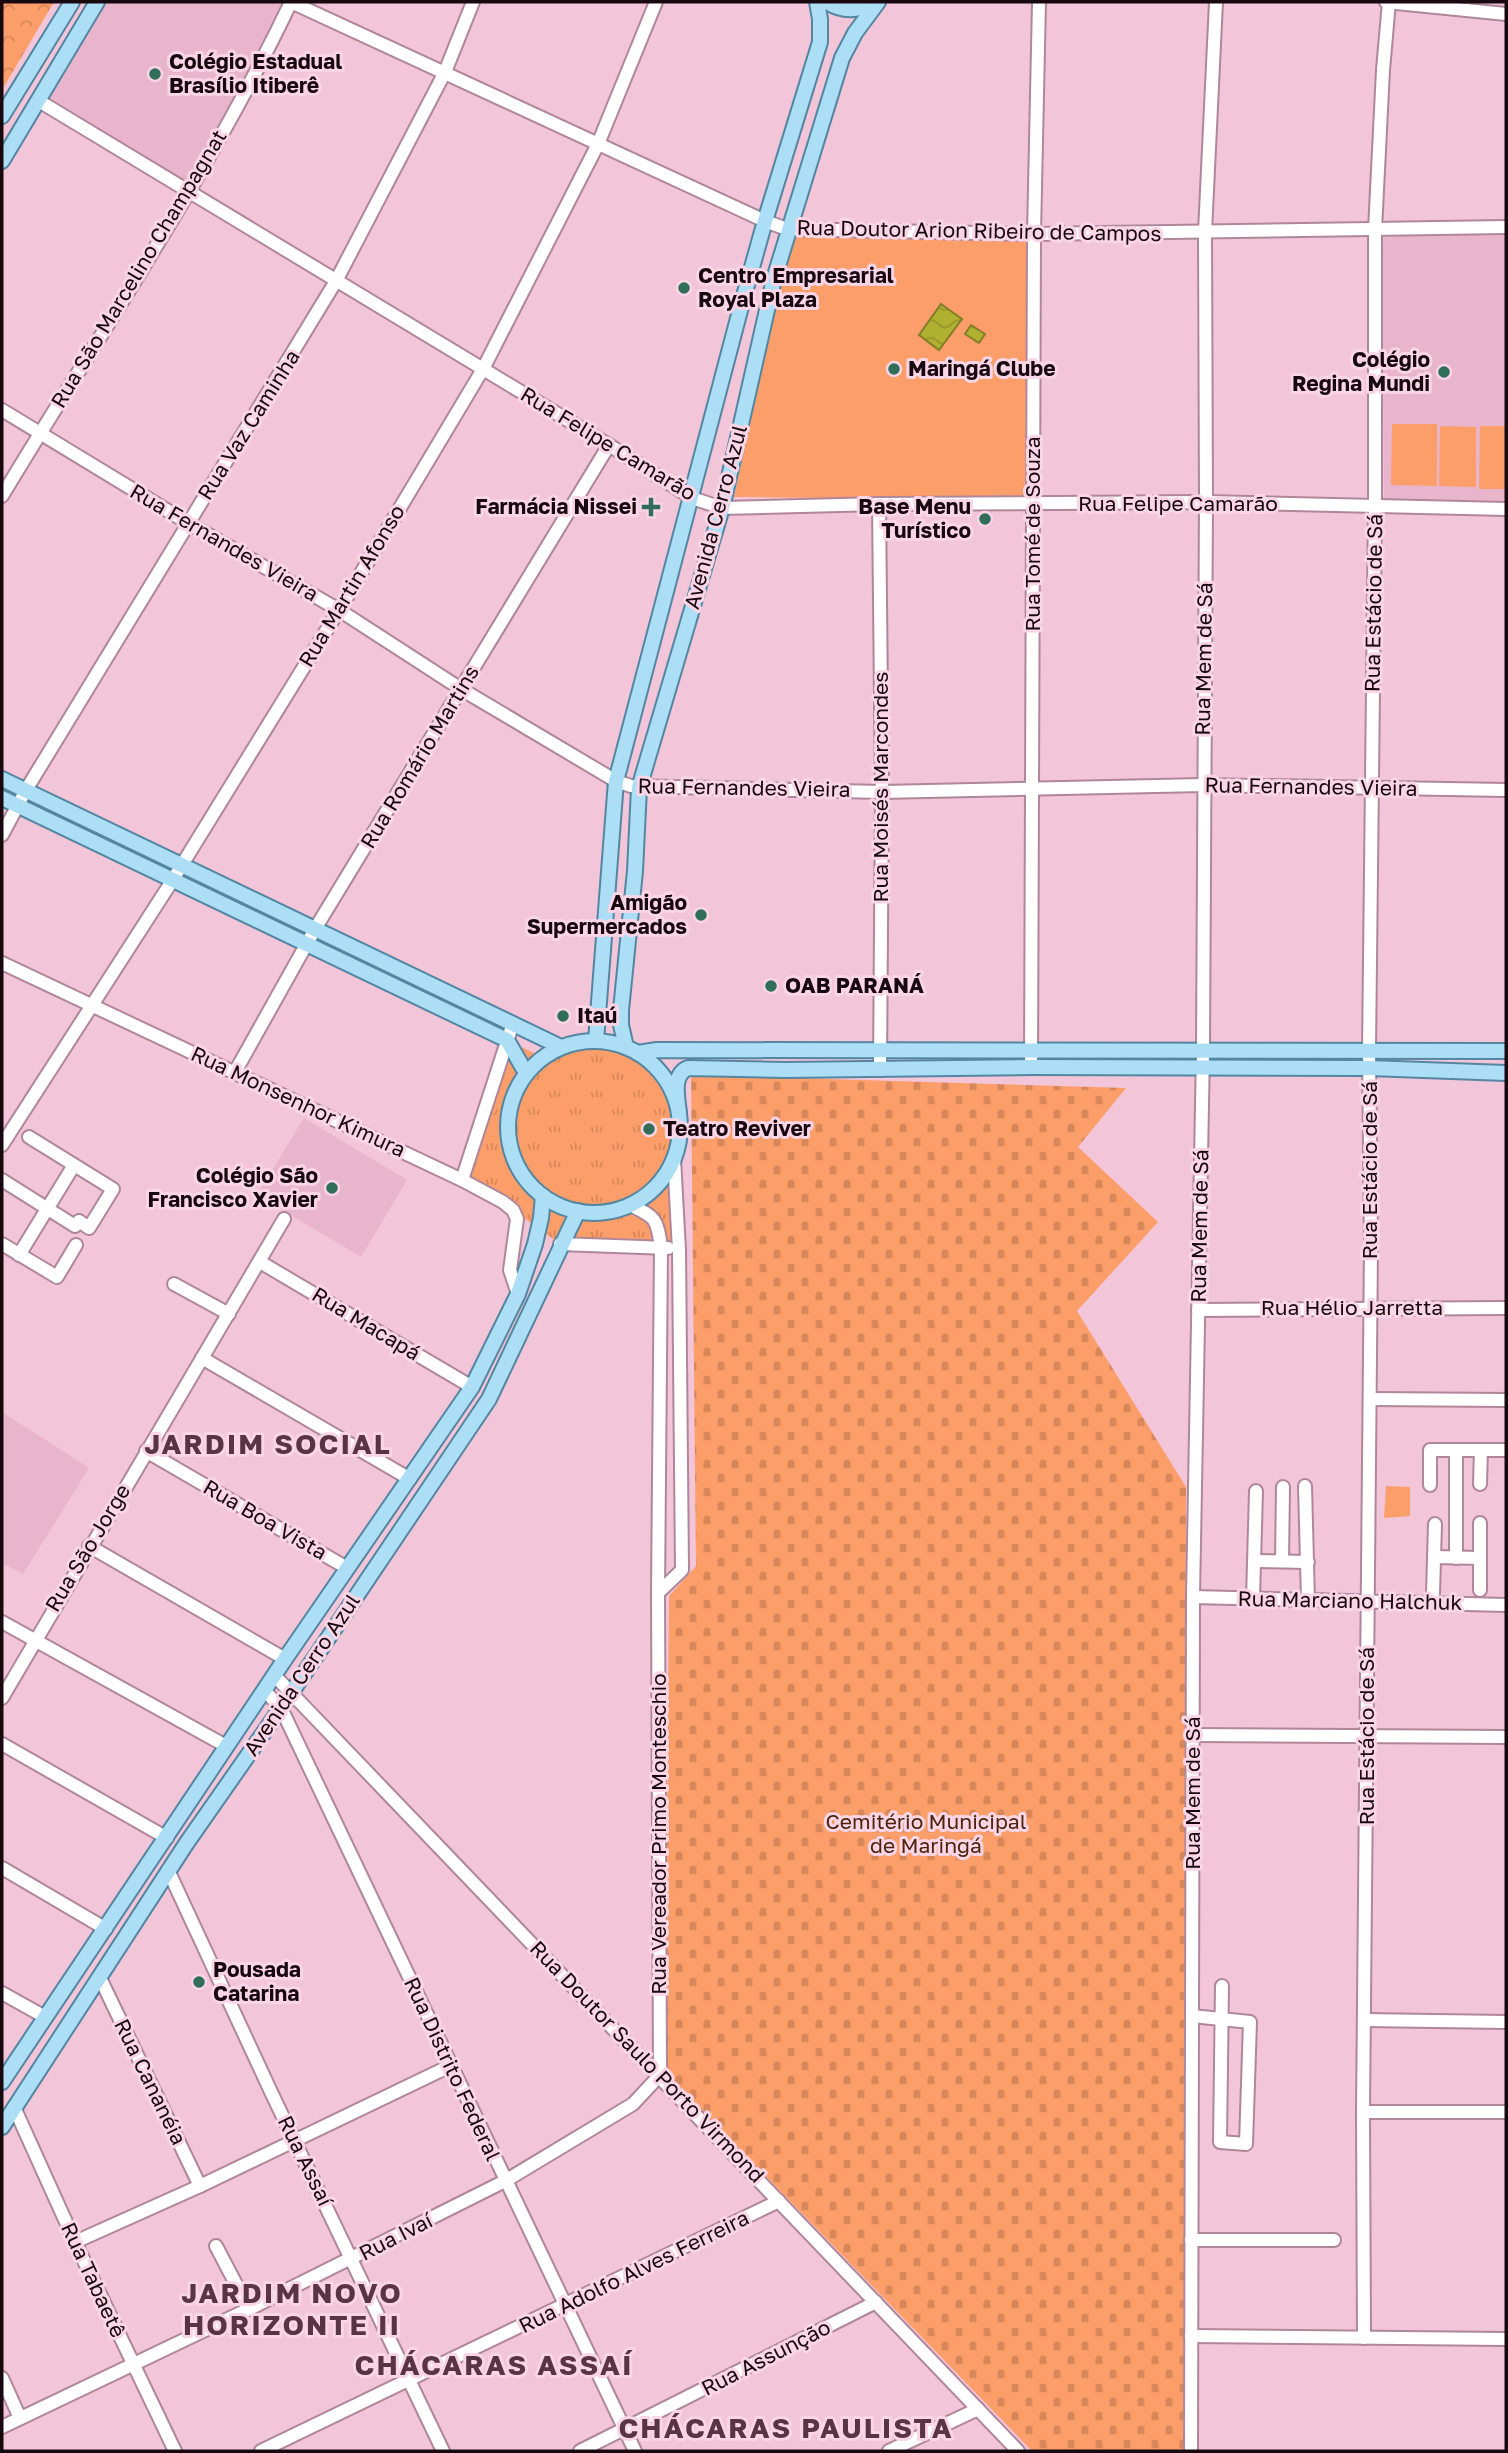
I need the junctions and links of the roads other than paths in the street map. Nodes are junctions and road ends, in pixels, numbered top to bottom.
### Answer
1 (72, 2) edge
2 (291, 2) edge
3 (473, 2) edge
4 (656, 2) edge
5 (817, 2) edge
6 (827, 2) edge
7 (878, 2) edge
8 (1039, 2) edge
9 (1216, 2) edge
10 (1388, 2) edge
11 (94, 3) edge
12 (1506, 14) edge
13 (445, 72) junction
14 (39, 101) junction
15 (2, 116) edge
16 (598, 144) junction
17 (2, 161) edge
18 (189, 192) junction
19 (765, 221) junction
20 (1506, 227) edge
21 (787, 229) junction
22 (1375, 230) junction
23 (1205, 232) junction
24 (1034, 234) junction
25 (336, 281) junction
26 (483, 369) junction
27 (2, 410) edge
28 (40, 433) junction
29 (609, 445) junction
30 (2, 496) edge
31 (692, 498) junction
32 (1206, 502) junction
33 (879, 504) junction
34 (1034, 504) junction
35 (722, 508) junction
36 (1375, 508) junction
37 (1506, 509) edge
38 (188, 523) junction
39 (339, 610) junction
40 (461, 689) junction
41 (2, 779) edge
42 (616, 781) junction
43 (1203, 785) junction
44 (1371, 787) junction
45 (639, 788) junction
46 (1032, 789) junction
47 (26, 790) junction
48 (1506, 790) edge
49 (882, 792) junction
50 (2, 799) edge
51 (18, 806) junction
52 (2, 835) edge
53 (181, 864) junction
54 (172, 881) junction
55 (315, 929) junction
56 (307, 945) junction
57 (2, 963) edge
58 (90, 1005) junction
59 (513, 1023) junction
60 (507, 1040) junction
61 (596, 1041) junction
62 (561, 1047) junction
63 (632, 1050) junction
64 (1031, 1050) junction
65 (1203, 1050) junction
66 (1369, 1051) junction
67 (1506, 1051) edge
68 (880, 1052) junction
69 (1031, 1067) junction
70 (1202, 1068) junction
71 (1369, 1068) junction
72 (880, 1070) junction
73 (235, 1072) junction
74 (526, 1073) junction
75 (1506, 1073) edge
76 (679, 1114) junction
77 (29, 1136) dead end
78 (2, 1145) edge
79 (674, 1158) junction
80 (74, 1165) junction
81 (2, 1180) edge
82 (462, 1180) junction
83 (542, 1196) junction
84 (630, 1205) junction
85 (48, 1208) junction
86 (578, 1211) junction
87 (284, 1219) dead end
88 (2, 1244) edge
89 (560, 1244) junction
90 (76, 1245) dead end
91 (661, 1247) junction
92 (679, 1250) junction
93 (19, 1255) junction
94 (260, 1262) junction
95 (174, 1284) dead end
96 (518, 1294) junction
97 (1369, 1308) junction
98 (1506, 1308) edge
99 (1198, 1310) junction
100 (229, 1314) junction
101 (493, 1345) junction
102 (510, 1354) junction
103 (202, 1358) junction
104 (472, 1387) junction
105 (1370, 1399) junction
106 (1506, 1400) edge
107 (1456, 1450) junction
108 (1481, 1450) junction
109 (1506, 1450) edge
110 (146, 1451) junction
111 (410, 1479) junction
112 (1480, 1484) dead end
113 (1430, 1485) dead end
114 (1305, 1486) dead end
115 (1283, 1487) dead end
116 (1256, 1491) dead end
117 (1480, 1523) dead end
118 (1436, 1524) dead end
119 (89, 1546) junction
120 (1434, 1558) junction
121 (1457, 1558) junction
122 (1480, 1558) junction
123 (1255, 1561) junction
124 (1282, 1561) junction
125 (1308, 1562) junction
126 (347, 1568) junction
127 (1480, 1590) dead end
128 (658, 1592) junction
129 (1433, 1594) dead end
130 (1193, 1597) junction
131 (1253, 1599) junction
132 (1308, 1600) junction
133 (1367, 1603) junction
134 (1506, 1605) edge
135 (2, 1622) edge
136 (34, 1640) junction
137 (285, 1659) junction
138 (274, 1675) junction
139 (264, 1690) junction
140 (291, 1692) junction
141 (2, 1698) edge
142 (281, 1708) junction
143 (1194, 1735) junction
144 (1367, 1735) junction
145 (1506, 1737) edge
146 (2, 1744) edge
147 (226, 1746) junction
148 (193, 1798) junction
149 (167, 1838) junction
150 (186, 1844) junction
151 (2, 1868) edge
152 (168, 1870) junction
153 (106, 1929) junction
154 (100, 1978) junction
155 (1222, 1986) dead end
156 (2, 1993) edge
157 (1192, 2016) junction
158 (45, 2017) junction
159 (1222, 2019) junction
160 (1364, 2020) junction
161 (1506, 2022) edge
162 (50, 2053) junction
163 (450, 2066) junction
164 (660, 2075) junction
165 (5, 2077) edge
166 (14, 2107) junction
167 (1363, 2112) junction
168 (1506, 2112) edge
169 (4, 2124) edge
170 (295, 2140) junction
171 (505, 2181) junction
172 (200, 2186) junction
173 (779, 2201) junction
174 (1191, 2240) junction
175 (1334, 2240) dead end
176 (75, 2242) junction
177 (216, 2246) dead end
178 (351, 2259) junction
179 (876, 2302) junction
180 (565, 2306) junction
181 (249, 2309) junction
182 (1191, 2336) junction
183 (1364, 2338) junction
184 (1506, 2339) edge
185 (133, 2364) junction
186 (2, 2378) edge
187 (409, 2379) junction
188 (978, 2409) junction
189 (20, 2418) junction
190 (2, 2427) edge
191 (625, 2430) junction
192 (175, 2451) edge
193 (261, 2451) edge
194 (443, 2451) edge
195 (580, 2451) edge
196 (635, 2451) edge
197 (889, 2451) edge
198 (1018, 2451) edge
199 (1191, 2451) edge

1 - 15 main road
2 - 13 street, Rua Doutor Arion Ribeiro de Campos
2 - 18 street, Rua São Marcelino Champagnat
3 - 13 street, Rua Vaz Caminha
4 - 16 street, Rua Martin Afonso
5 - 19 main road, Avenida Cerro Azul
6 - 7 main road
7 - 21 main road, Avenida Cerro Azul
8 - 24 street, Rua Tomé de Souza
9 - 23 street, Rua Mem de Sá
10 - 12 street
10 - 22 street, Rua Estácio de Sá
11 - 14 main road
13 - 16 street, Rua Doutor Arion Ribeiro de Campos
13 - 25 street, Rua Vaz Caminha
14 - 17 main road
14 - 18 street, Rua Felipe Camarão
16 - 19 street, Rua Doutor Arion Ribeiro de Campos
16 - 26 street, Rua Martin Afonso
18 - 25 street, Rua Felipe Camarão
18 - 28 street, Rua São Marcelino Champagnat
19 - 21 street, Rua Doutor Arion Ribeiro de Campos
19 - 31 main road, Avenida Cerro Azul
20 - 22 street, Rua Doutor Arion Ribeiro de Campos
21 - 24 street, Rua Doutor Arion Ribeiro de Campos
21 - 35 main road, Avenida Cerro Azul
22 - 23 street, Rua Doutor Arion Ribeiro de Campos
22 - 36 street, Rua Estácio de Sá
23 - 24 street, Rua Doutor Arion Ribeiro de Campos
23 - 32 street, Rua Mem de Sá
24 - 34 street, Rua Tomé de Souza
25 - 26 street, Rua Felipe Camarão
25 - 38 street, Rua Vaz Caminha
26 - 29 street, Rua Felipe Camarão
26 - 39 street, Rua Martin Afonso
27 - 28 street, Rua Fernandes Vieira
28 - 30 street, Rua São Marcelino Champagnat
28 - 38 street, Rua Fernandes Vieira
29 - 31 street, Rua Felipe Camarão
29 - 40 street, Rua Romário Martins
31 - 35 street, Rua Felipe Camarão
31 - 42 main road, Avenida Cerro Azul
32 - 34 street, Rua Felipe Camarão
32 - 36 street, Rua Felipe Camarão
32 - 43 street, Rua Mem de Sá
33 - 34 street, Rua Felipe Camarão
33 - 35 street, Rua Felipe Camarão
33 - 49 street, Rua Moisés Marcondes
34 - 46 street, Rua Tomé de Souza
35 - 45 main road, Avenida Cerro Azul
36 - 37 street, Rua Felipe Camarão
36 - 44 street, Rua Estácio de Sá
38 - 39 street, Rua Fernandes Vieira
38 - 47 street, Rua Vaz Caminha
39 - 40 street, Rua Fernandes Vieira
39 - 53 street, Rua Martin Afonso
40 - 42 street, Rua Fernandes Vieira
40 - 55 street, Rua Romário Martins
41 - 47 main road
42 - 45 street, Rua Fernandes Vieira
42 - 61 main road, Avenida Cerro Azul
43 - 44 street, Rua Fernandes Vieira
43 - 46 street, Rua Fernandes Vieira
43 - 65 street, Rua Mem de Sá
44 - 48 street, Rua Fernandes Vieira
44 - 66 street, Rua Estácio de Sá
45 - 49 street, Rua Fernandes Vieira
45 - 63 main road, Avenida Cerro Azul
46 - 49 street, Rua Fernandes Vieira
46 - 64 street, Rua Tomé de Souza
47 - 51 street, Rua Vaz Caminha
47 - 53 main road
49 - 68 street, Rua Moisés Marcondes
50 - 51 main road
51 - 52 street, Rua Vaz Caminha
51 - 54 main road
53 - 54 street, Rua Martin Afonso
53 - 55 main road
54 - 56 main road
54 - 58 street, Rua Martin Afonso
55 - 56 street, Rua Romário Martins
55 - 59 main road
56 - 60 main road
56 - 73 street, Rua Romário Martins
57 - 58 street, Rua Monsenhor Kimura
58 - 73 street, Rua Monsenhor Kimura
58 - 78 street, Rua Martin Afonso
59 - 60 street
59 - 62 main road
60 - 74 main road
60 - 82 street
61 - 62 main road
61 - 63 main road
62 - 74 main road
63 - 68 main road
63 - 76 main road
64 - 65 main road
64 - 68 main road
64 - 69 street, Rua Tomé de Souza
65 - 66 main road
65 - 70 street, Rua Mem de Sá
66 - 67 main road
66 - 71 street, Rua Estácio de Sá
68 - 72 street, Rua Moisés Marcondes
69 - 70 main road
69 - 72 main road
70 - 71 main road
70 - 99 street, Rua Mem de Sá
71 - 75 main road
71 - 97 street, Rua Estácio de Sá
72 - 76 main road
73 - 82 street, Rua Monsenhor Kimura
74 - 83 main road
76 - 79 main road
77 - 80 street
79 - 84 main road
79 - 92 street
80 - 85 street
80 - 85 street
81 - 85 street
82 - 96 street, Rua Monsenhor Kimura
83 - 86 main road
83 - 96 main road, Avenida Cerro Azul
84 - 86 main road
84 - 91 street, Rua Vereador Primo Monteschio
85 - 93 street
86 - 89 main road, Avenida Cerro Azul
87 - 94 street, Rua São Jorge
88 - 93 street
89 - 91 street
89 - 102 main road, Avenida Cerro Azul
90 - 93 street
91 - 92 street
91 - 128 street, Rua Vereador Primo Monteschio
92 - 128 street
94 - 100 street, Rua São Jorge
94 - 104 street, Rua Macapá
95 - 100 street
96 - 101 main road, Avenida Cerro Azul
97 - 98 street, Rua Hélio Jarretta
97 - 99 street, Rua Hélio Jarretta
97 - 105 street, Rua Estácio de Sá
99 - 130 street, Rua Mem de Sá
100 - 103 street, Rua São Jorge
101 - 102 main road
101 - 104 main road, Avenida Cerro Azul
102 - 140 main road, Avenida Cerro Azul
103 - 110 street, Rua São Jorge
103 - 111 street
104 - 111 main road, Avenida Cerro Azul
105 - 106 street
105 - 133 street, Rua Estácio de Sá
107 - 108 street
107 - 113 street
107 - 121 street
108 - 109 street
108 - 112 street
110 - 119 street, Rua São Jorge
110 - 126 street, Rua Boa Vista
111 - 126 main road, Avenida Cerro Azul
114 - 125 street
115 - 124 street
116 - 123 street
117 - 122 street
118 - 120 street
119 - 136 street, Rua São Jorge
119 - 137 street
120 - 121 street
120 - 129 street
121 - 122 street
122 - 127 street
123 - 124 street
123 - 131 street
124 - 125 street
125 - 132 street
126 - 137 main road, Avenida Cerro Azul
128 - 164 street, Rua Vereador Primo Monteschio
130 - 131 street, Rua Marciano Halchuk
130 - 143 street, Rua Mem de Sá
131 - 132 street, Rua Marciano Halchuk
132 - 133 street, Rua Marciano Halchuk
133 - 134 street, Rua Marciano Halchuk
133 - 144 street, Rua Estácio de Sá
135 - 136 street
136 - 141 street, Rua São Jorge
136 - 147 street
137 - 138 main road, Avenida Cerro Azul
138 - 139 main road, Avenida Cerro Azul
138 - 140 street, Rua Doutor Saulo Porto Virmond
139 - 142 street, Rua Distrito Federal
139 - 147 main road, Avenida Cerro Azul
140 - 142 main road, Avenida Cerro Azul
140 - 164 street, Rua Doutor Saulo Porto Virmond
142 - 150 main road, Avenida Cerro Azul
142 - 163 street, Rua Distrito Federal
143 - 144 street
143 - 157 street, Rua Mem de Sá
144 - 145 street
144 - 160 street, Rua Estácio de Sá
146 - 149 street
147 - 148 main road, Avenida Cerro Azul
148 - 149 main road, Avenida Cerro Azul
148 - 150 main road
149 - 153 main road, Avenida Cerro Azul
150 - 152 main road, Avenida Cerro Azul
151 - 153 street
152 - 154 main road, Avenida Cerro Azul
152 - 170 street, Rua Assaí
153 - 158 main road, Avenida Cerro Azul
154 - 162 main road, Avenida Cerro Azul
154 - 172 street, Rua Cananéia
155 - 159 street
156 - 158 street
157 - 159 street
157 - 174 street, Rua Mem de Sá
158 - 162 main road
158 - 165 main road, Avenida Cerro Azul
159 - 159 street
160 - 161 street
160 - 167 street, Rua Estácio de Sá
162 - 166 main road, Avenida Cerro Azul
163 - 170 street
163 - 171 street, Rua Distrito Federal
164 - 171 street, Rua Ivaí
164 - 173 street, Rua Doutor Saulo Porto Virmond
165 - 169 main road
166 - 169 main road, Avenida Cerro Azul
166 - 176 street, Rua Tabaetê
167 - 168 street
167 - 183 street, Rua Estácio de Sá
170 - 172 street
170 - 178 street, Rua Assaí
171 - 178 street, Rua Ivaí
171 - 180 street, Rua Distrito Federal
172 - 176 street
173 - 179 street, Rua Doutor Saulo Porto Virmond
173 - 180 street, Rua Adolfo Alves Ferreira
174 - 175 street
174 - 182 street, Rua Mem de Sá
176 - 185 street, Rua Tabaetê
177 - 181 street
178 - 181 street, Rua Ivaí
178 - 187 street, Rua Assaí
179 - 188 street, Rua Doutor Saulo Porto Virmond
179 - 191 street, Rua Assunção
180 - 187 street, Rua Adolfo Alves Ferreira
180 - 191 street, Rua Distrito Federal
181 - 185 street, Rua Ivaí
182 - 183 street
182 - 199 street, Rua Mem de Sá
183 - 184 street
185 - 189 street, Rua Ivaí
185 - 192 street, Rua Tabaetê
186 - 189 street
187 - 193 street, Rua Adolfo Alves Ferreira
187 - 194 street, Rua Assaí
188 - 197 street
188 - 198 street, Rua Doutor Saulo Porto Virmond
189 - 190 street, Rua Ivaí
191 - 195 street, Rua Assunção
191 - 196 street, Rua Distrito Federal

